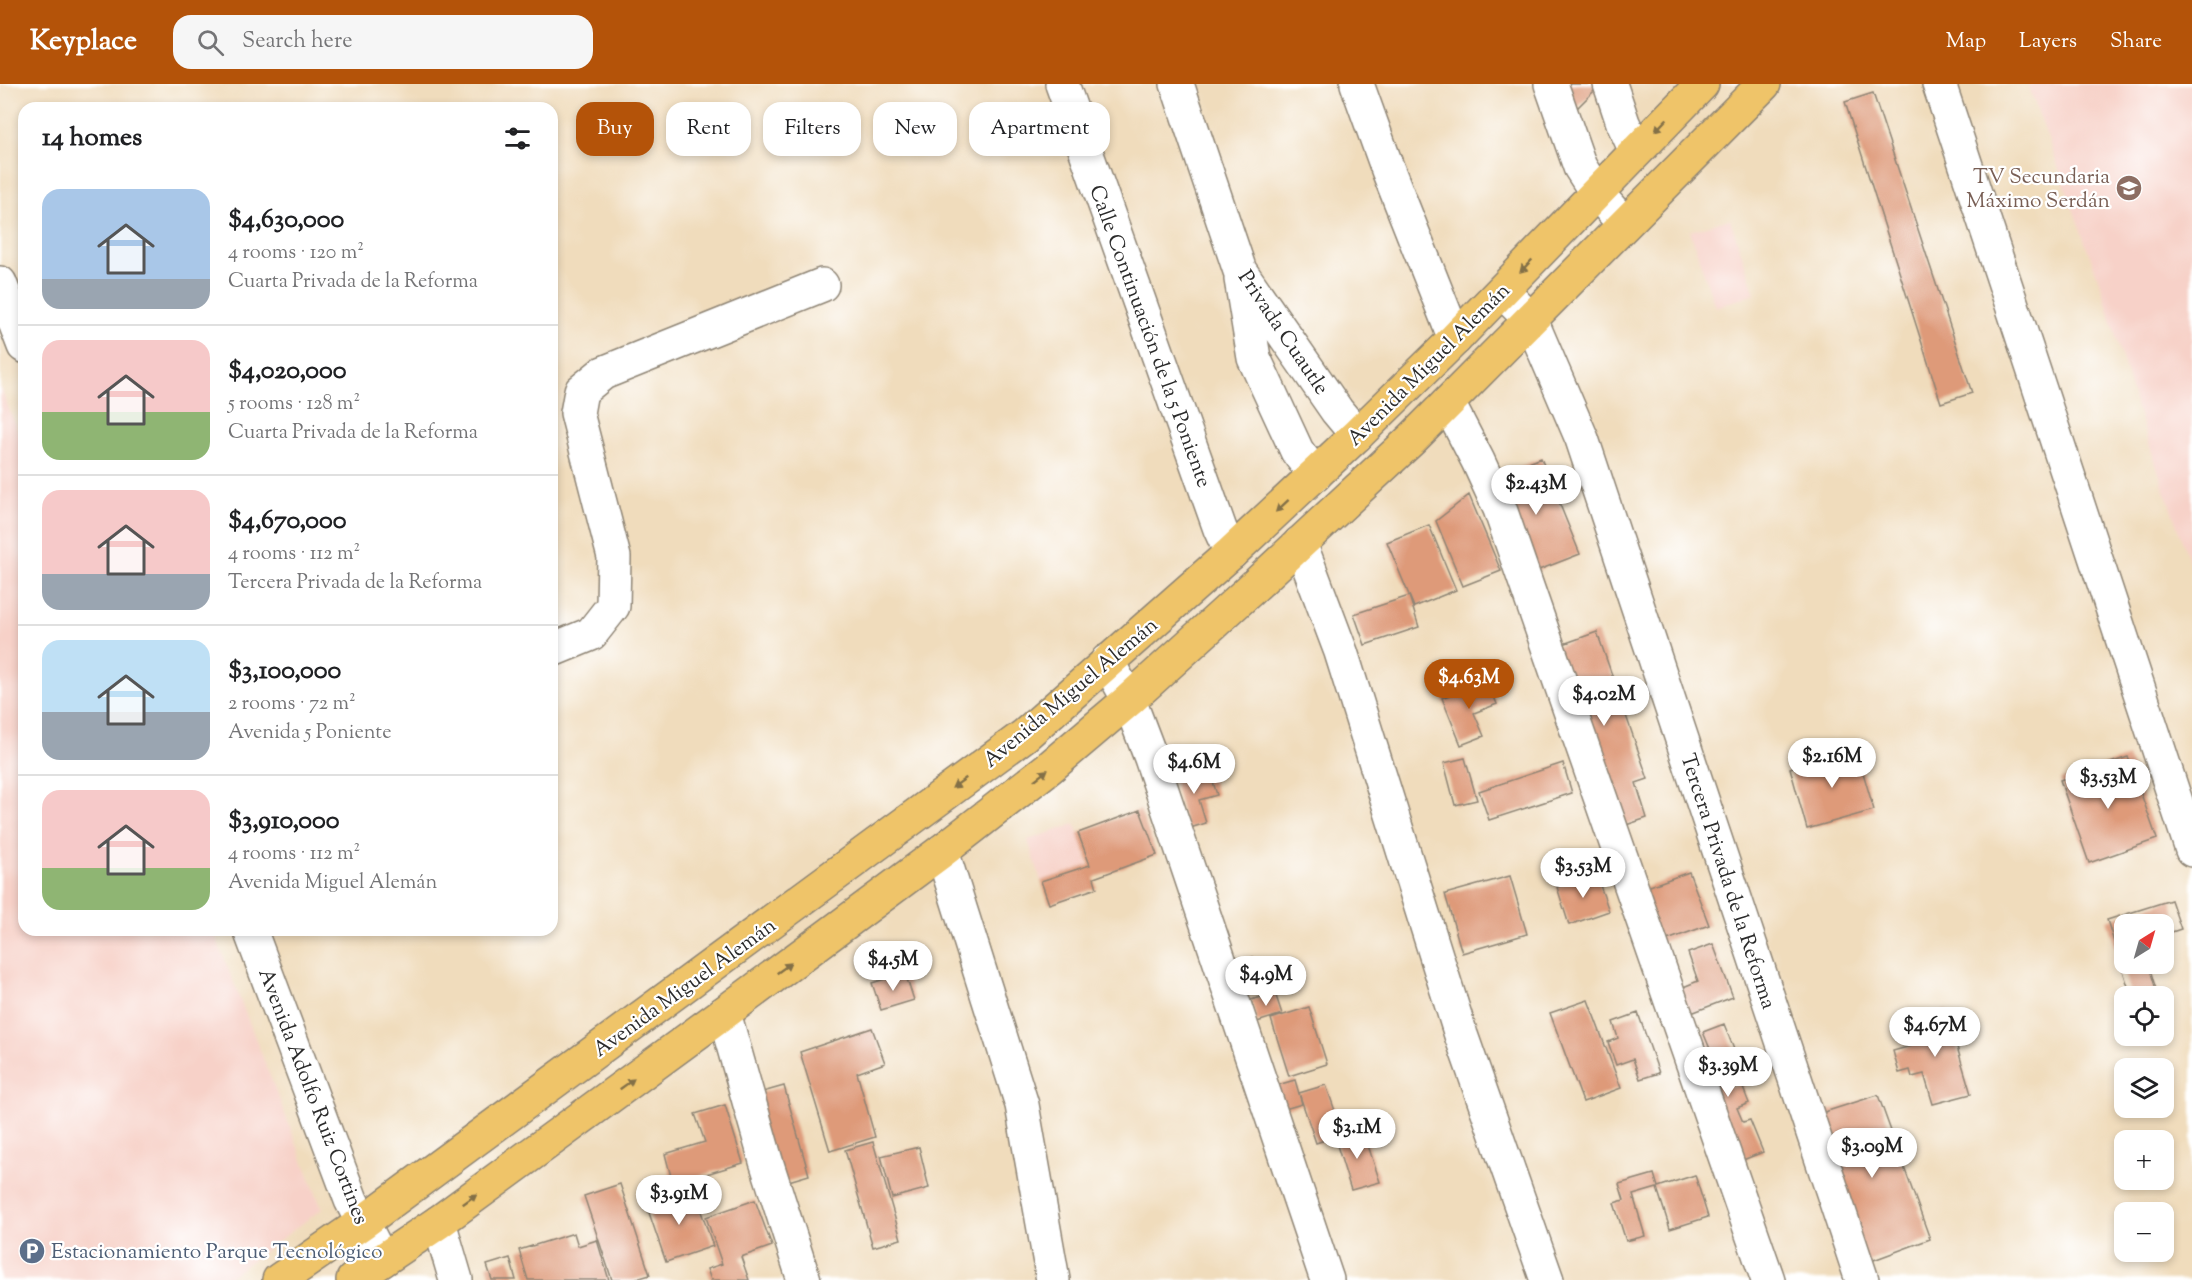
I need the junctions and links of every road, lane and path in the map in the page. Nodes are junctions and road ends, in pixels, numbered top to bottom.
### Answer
1 (1062, 84) edge
2 (1177, 84) edge
3 (1358, 84) edge
4 (1551, 84) edge
5 (1610, 84) edge
6 (1702, 84) edge
7 (1764, 84) edge
8 (1939, 84) edge
9 (1636, 151) junction
10 (1596, 192) junction
11 (1624, 224) junction
12 (1240, 271) junction
13 (0, 283) edge
14 (822, 285) dead end
15 (1502, 291) junction
16 (1531, 320) junction
17 (18, 330) edge
18 (1455, 339) junction
19 (1448, 403) junction
20 (1358, 435) junction
21 (1315, 475) junction
22 (1300, 543) junction
23 (1231, 553) junction
24 (558, 648) edge
25 (1107, 661) junction
26 (1129, 700) junction
27 (2192, 850) edge
28 (942, 851) junction
29 (252, 936) edge
30 (724, 1013) junction
31 (439, 1222) junction
32 (362, 1223) junction
33 (382, 1260) junction
34 (279, 1280) edge
35 (353, 1280) edge
36 (456, 1280) edge
37 (804, 1280) edge
38 (1053, 1280) edge
39 (1327, 1280) edge
40 (1547, 1280) edge
41 (1768, 1280) edge
42 (1862, 1280) edge

1 - 23 street, Calle Continuación de la 5 Poniente
2 - 12 street, Privada Cuautle
3 - 18 street
4 - 10 street
5 - 9 street
6 -> 9 main road, Avenida Miguel Alemán
7 - 11 main road, Avenida Miguel Alemán
8 - 27 street
9 - 10 main road, Avenida Miguel Alemán
10 - 11 street
10 -> 15 main road, Avenida Miguel Alemán
11 - 16 main road, Avenida Miguel Alemán
12 - 20 street, Privada Cuautle
12 - 21 street
13 - 17 street
14 - 24 street
15 - 16 street, Tercera Privada de la Reforma
15 - 18 main road, Avenida Miguel Alemán
16 - 19 main road, Avenida Miguel Alemán
16 - 42 street, Tercera Privada de la Reforma
18 - 20 main road, Avenida Miguel Alemán
19 - 22 main road, Avenida Miguel Alemán
19 - 41 street
20 - 21 main road, Avenida Miguel Alemán
21 -> 23 main road, Avenida Miguel Alemán
22 - 26 main road, Avenida Miguel Alemán
22 - 40 street
23 - 25 main road, Avenida Miguel Alemán
25 - 26 street
25 -> 32 main road, Avenida Miguel Alemán
28 -> 26 main road, Avenida Miguel Alemán
26 - 39 street
30 -> 28 main road, Avenida Miguel Alemán
28 - 38 street
29 - 32 street, Avenida Adolfo Ruiz Cortines
31 -> 30 main road, Avenida Miguel Alemán
30 - 37 street
31 - 33 main road, Avenida Miguel Alemán
31 - 36 street
32 - 33 street, Avenida Adolfo Ruiz Cortines
32 - 34 main road, Avenida Miguel Alemán
33 - 35 main road, Avenida Miguel Alemán

